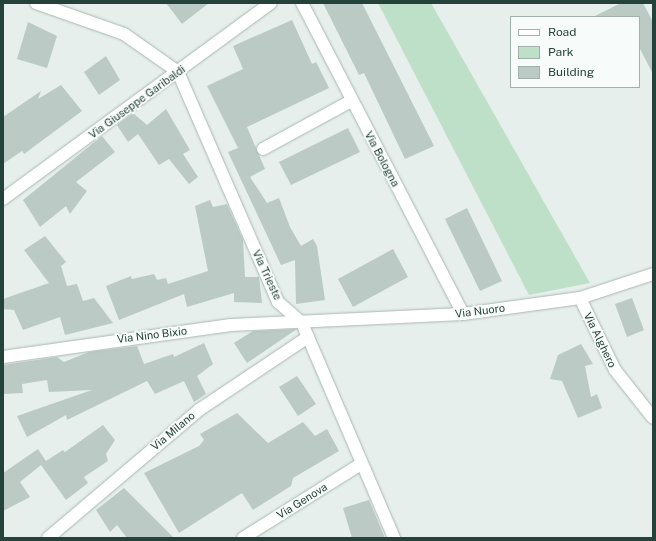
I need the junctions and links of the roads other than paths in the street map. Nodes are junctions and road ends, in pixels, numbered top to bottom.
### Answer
1 (36, 3) edge
2 (271, 3) edge
3 (302, 3) edge
4 (178, 72) junction
5 (351, 101) junction
6 (263, 150) dead end
7 (3, 199) edge
8 (653, 274) edge
9 (580, 298) junction
10 (463, 314) junction
11 (302, 323) junction
12 (308, 336) junction
13 (3, 357) edge
14 (653, 418) edge
15 (361, 464) junction
16 (48, 538) edge
17 (243, 538) edge
18 (394, 538) edge

1 - 4 street
2 - 4 street, Via Giuseppe Garibaldi
3 - 5 street, Via Bologna
4 - 7 street, Via Giuseppe Garibaldi
4 - 11 street, Via Trieste
5 - 6 street
5 - 10 street, Via Bologna
8 - 9 street, Via Nuoro
9 - 10 street, Via Nuoro
9 - 14 street, Via Alghero
10 - 11 street, Via Nuoro
11 - 12 street, Via Trieste
11 - 13 street, Via Nino Bixio
12 - 15 street, Via Trieste
12 - 16 street, Via Milano
15 - 17 street, Via Genova
15 - 18 street, Via Trieste

